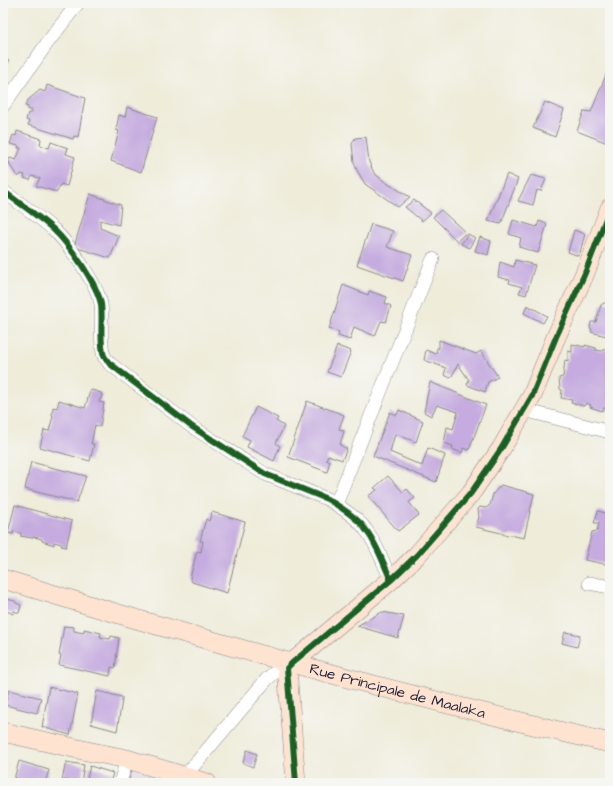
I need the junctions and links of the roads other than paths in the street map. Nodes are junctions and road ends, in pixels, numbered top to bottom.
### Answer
1 (78, 3) edge
2 (3, 106) edge
3 (3, 192) edge
4 (610, 208) edge
5 (433, 259) dead end
6 (524, 410) junction
7 (610, 432) edge
8 (336, 504) junction
9 (3, 579) edge
10 (391, 580) junction
11 (588, 582) dead end
12 (610, 587) edge
13 (290, 666) junction
14 (3, 732) edge
15 (610, 743) edge
16 (127, 759) junction
17 (185, 776) junction
18 (120, 783) edge
19 (207, 783) edge
20 (296, 783) edge

1 - 2 street
3 - 8 street
4 - 6 street
5 - 8 street
6 - 7 street
6 - 10 street
8 - 10 street
9 - 13 street, Rue Principale de Maalaka
10 - 13 street
11 - 12 street
13 - 15 street, Rue Principale de Maalaka
13 - 17 street
13 - 20 street
14 - 16 street
16 - 17 street
16 - 18 street
17 - 19 street

